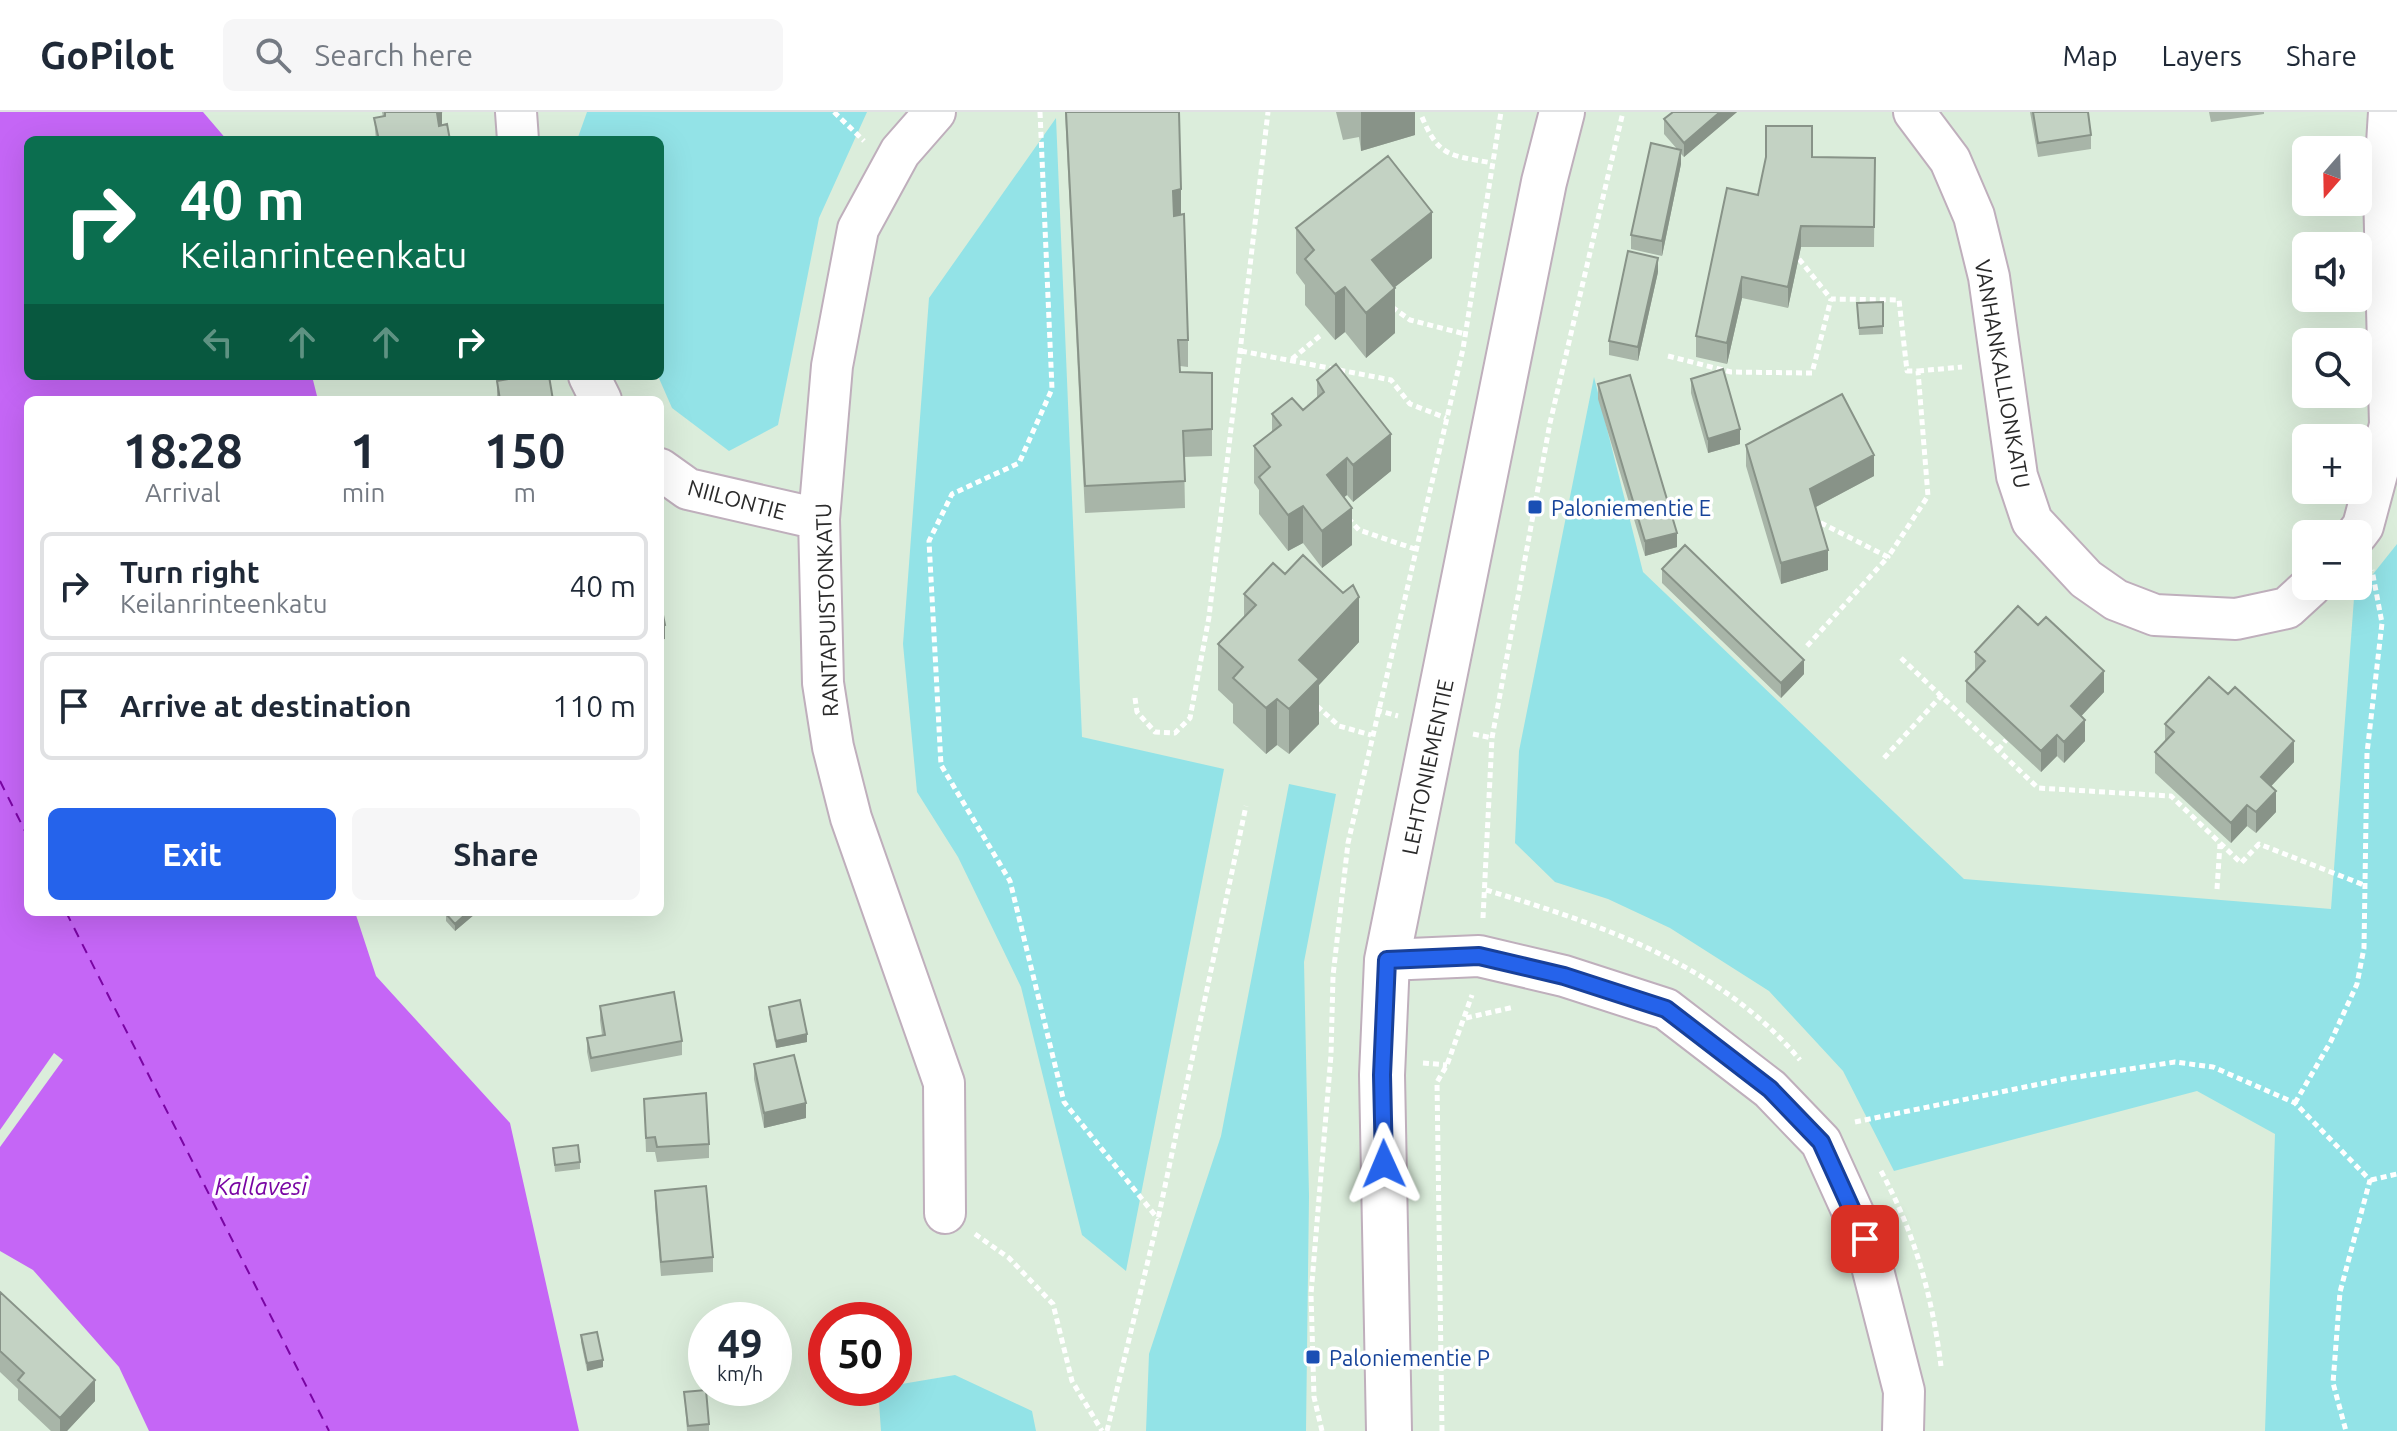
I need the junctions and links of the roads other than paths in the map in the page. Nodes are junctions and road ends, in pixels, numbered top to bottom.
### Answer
1 (516, 112) edge
2 (935, 112) edge
3 (1562, 112) edge
4 (1914, 112) edge
5 (2389, 112) edge
6 (518, 136) edge
7 (664, 472) edge
8 (819, 519) junction
9 (2363, 520) edge
10 (2296, 600) edge
11 (1387, 960) junction
12 (945, 1213) road end
13 (1389, 1431) edge
14 (1903, 1431) edge

1 - 6 street
2 - 8 street, RANTAPUISTONKATU
3 - 11 main road, LEHTONIEMENTIE
4 - 10 street, VANHANKALLIONKATU
5 - 9 street
7 - 8 street, NIILONTIE
8 - 12 street, RANTAPUISTONKATU
11 - 13 main road, LEHTONIEMENTIE
11 - 14 street

